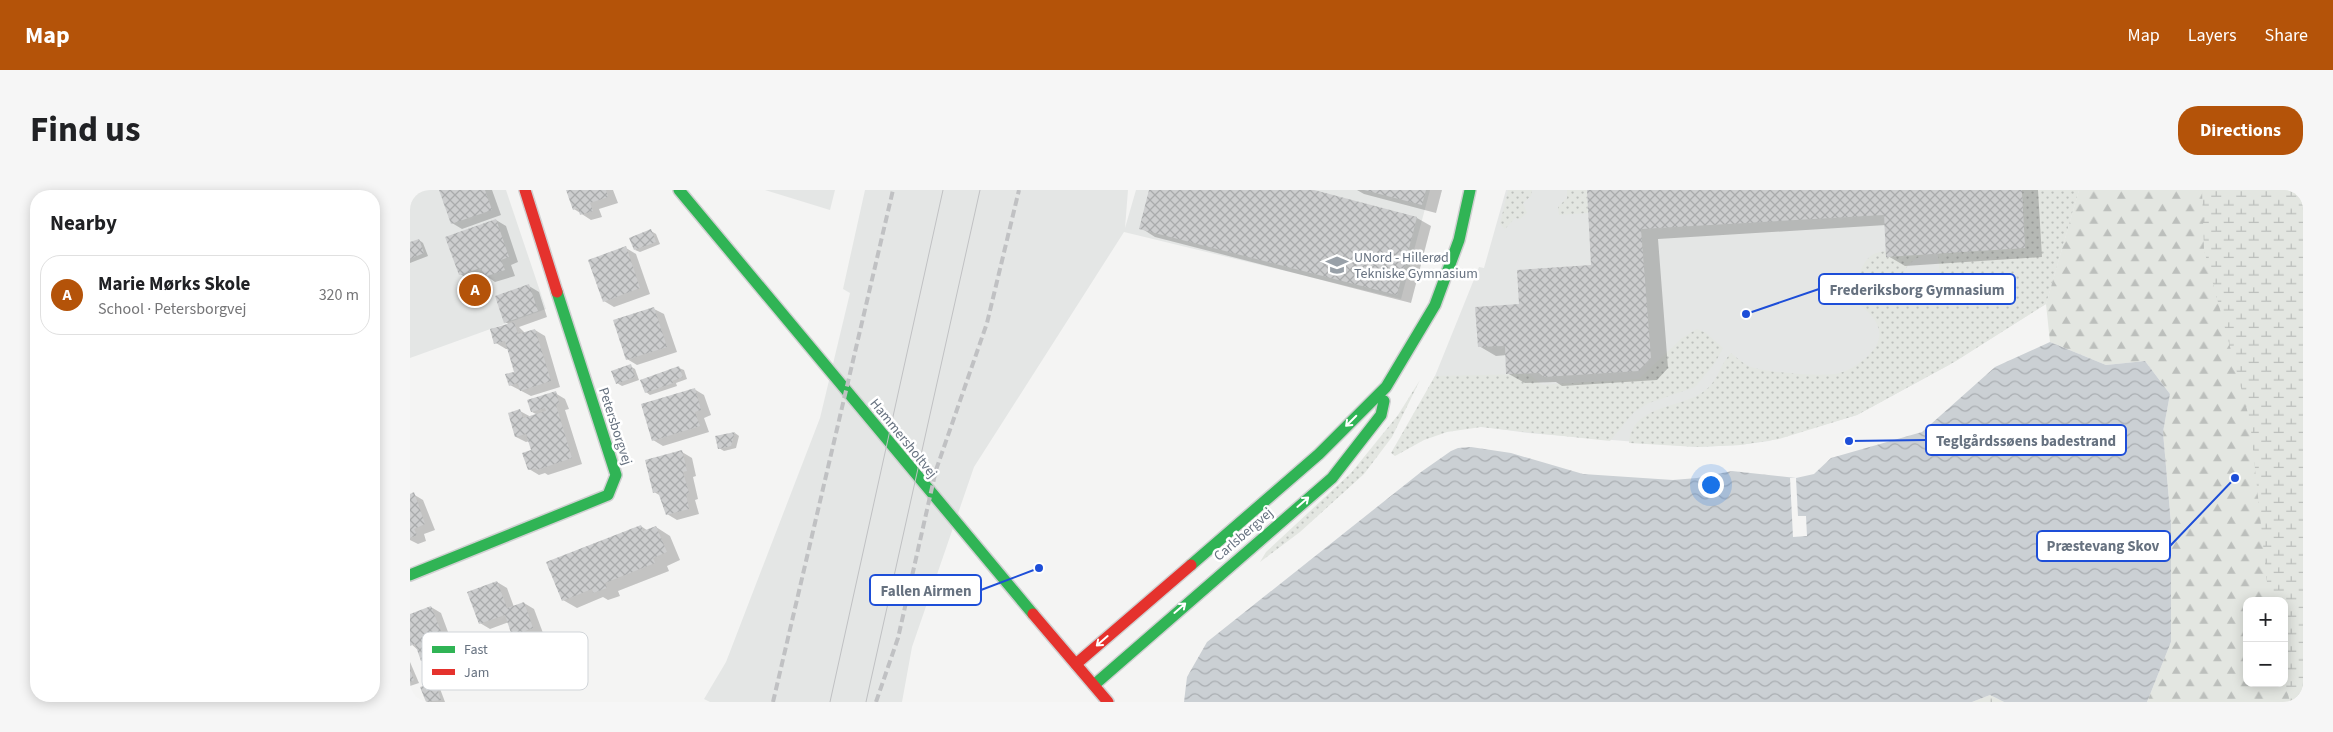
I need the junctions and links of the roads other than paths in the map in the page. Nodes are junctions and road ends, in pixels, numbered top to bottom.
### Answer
1 (525, 190) edge
2 (679, 190) edge
3 (1470, 190) edge
4 (1386, 387) junction
5 (410, 575) edge
6 (1076, 664) junction
7 (1094, 685) junction
8 (1108, 702) edge

1 - 5 street, Petersborgvej
2 - 6 street, Hammersholtvej
3 - 4 street, Carlsbergvej
4 -> 6 street, Carlsbergvej
7 -> 4 street, Carlsbergvej
6 - 7 street, Hammersholtvej
7 - 8 street, Hammersholtvej

